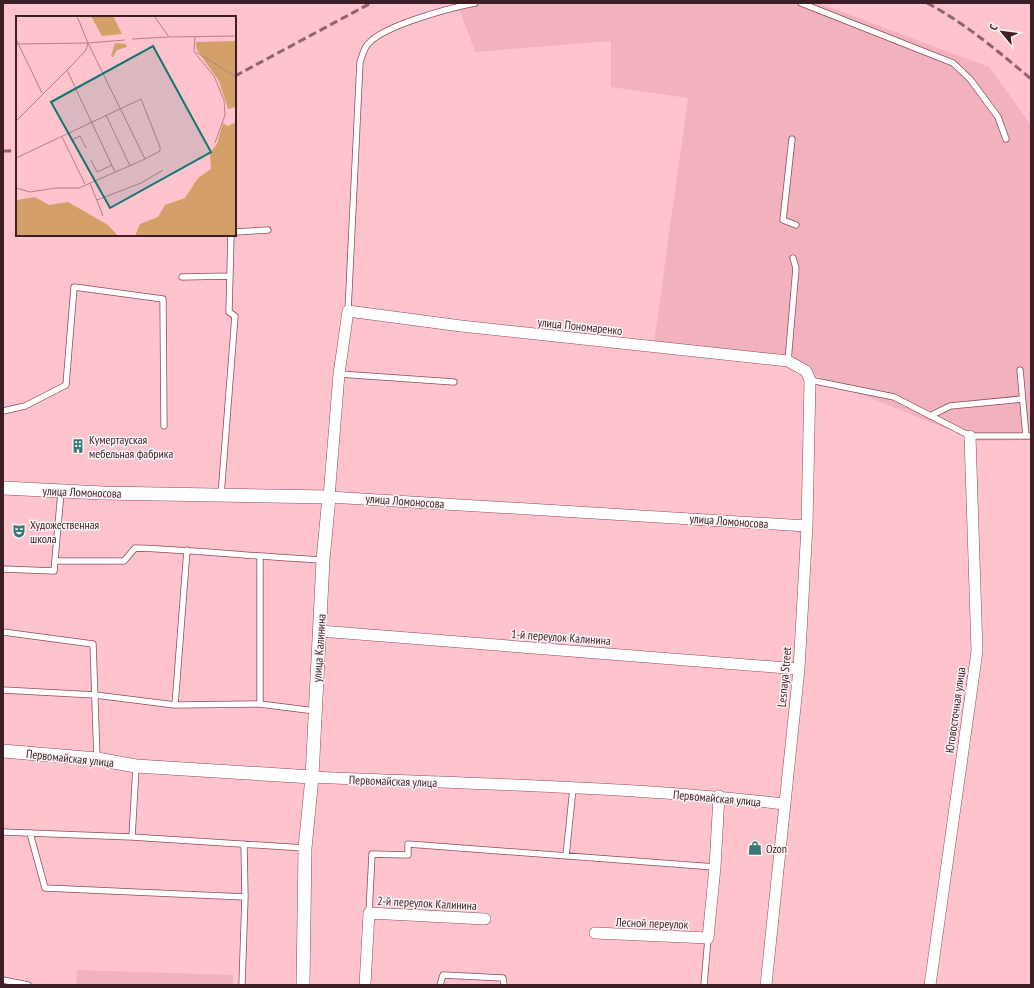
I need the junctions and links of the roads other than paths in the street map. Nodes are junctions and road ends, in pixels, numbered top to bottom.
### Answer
1 (475, 3) edge
2 (800, 3) edge
3 (792, 139) dead end
4 (1006, 139) dead end
5 (796, 225) dead end
6 (268, 230) dead end
7 (236, 232) edge
8 (230, 236) edge
9 (793, 258) dead end
10 (230, 276) junction
11 (182, 278) dead end
12 (348, 311) junction
13 (788, 361) junction
14 (1020, 370) dead end
15 (339, 374) junction
16 (808, 375) junction
17 (454, 382) dead end
18 (1022, 399) junction
19 (3, 411) edge
20 (930, 416) junction
21 (164, 426) dead end
22 (970, 436) junction
23 (1029, 436) edge
24 (3, 488) edge
25 (61, 492) junction
26 (221, 495) junction
27 (329, 497) junction
28 (807, 526) junction
29 (187, 550) junction
30 (260, 557) junction
31 (323, 560) junction
32 (55, 561) junction
33 (3, 569) edge
34 (3, 632) edge
35 (320, 632) junction
36 (799, 669) junction
37 (3, 690) edge
38 (95, 695) junction
39 (260, 704) junction
40 (175, 705) junction
41 (314, 711) junction
42 (3, 751) edge
43 (97, 759) junction
44 (136, 766) junction
45 (312, 778) junction
46 (573, 788) junction
47 (719, 796) junction
48 (784, 804) junction
49 (3, 832) edge
50 (30, 833) junction
51 (132, 837) junction
52 (244, 844) junction
53 (305, 848) junction
54 (566, 856) junction
55 (715, 867) junction
56 (245, 897) junction
57 (368, 913) junction
58 (485, 919) dead end
59 (596, 934) dead end
60 (708, 938) junction
61 (3, 980) edge
62 (28, 985) edge
63 (242, 985) edge
64 (303, 985) edge
65 (365, 985) edge
66 (440, 985) edge
67 (504, 985) edge
68 (704, 985) edge
69 (766, 985) edge
70 (930, 985) edge

1 - 12 lane
2 - 4 lane
3 - 5 lane
6 - 7 lane
8 - 10 lane
9 - 13 lane
10 - 11 lane
10 - 26 lane
12 - 13 street, улица Пономаренко
12 - 15 street, улица Калинина
13 - 16 street, улица Пономаренко
14 - 18 lane
15 - 17 lane
15 - 27 street, улица Калинина
16 - 20 lane
16 - 28 street, Lesnaya Street
18 - 20 lane
18 - 23 lane
19 - 21 lane
20 - 22 lane
22 - 23 lane
22 - 70 street, Юговосточная улица
24 - 25 street, улица Ломоносова
25 - 26 street, улица Ломоносова
25 - 32 lane
26 - 27 street, улица Ломоносова
27 - 28 street, улица Ломоносова
27 - 31 street, улица Калинина
28 - 36 street, Lesnaya Street
29 - 30 lane
29 - 32 lane
29 - 40 lane
30 - 31 lane
30 - 39 lane
31 - 35 street, улица Калинина
32 - 33 lane
34 - 38 lane
35 - 36 street, 1-й переулок Калинина
35 - 41 street, улица Калинина
36 - 48 street, Lesnaya Street
37 - 38 lane
38 - 40 lane
38 - 43 lane
39 - 40 lane
39 - 41 lane
41 - 45 street, улица Калинина
42 - 43 street, Первомайская улица
43 - 44 street, Первомайская улица
44 - 45 street, Первомайская улица
44 - 51 lane
45 - 46 street, Первомайская улица
45 - 53 street, улица Калинина
46 - 47 street, Первомайская улица
46 - 54 lane
47 - 48 street, Первомайская улица
47 - 55 street
48 - 69 street, Lesnaya Street
49 - 50 lane
50 - 51 lane
50 - 56 lane
51 - 52 lane
52 - 53 lane
52 - 56 lane
53 - 64 street, улица Калинина
54 - 55 lane
54 - 57 lane
55 - 60 street
56 - 63 lane
57 - 58 street, 2-й переулок Калинина
57 - 65 street
59 - 60 street, Лесной переулок
60 - 68 lane
61 - 62 lane
66 - 67 lane

